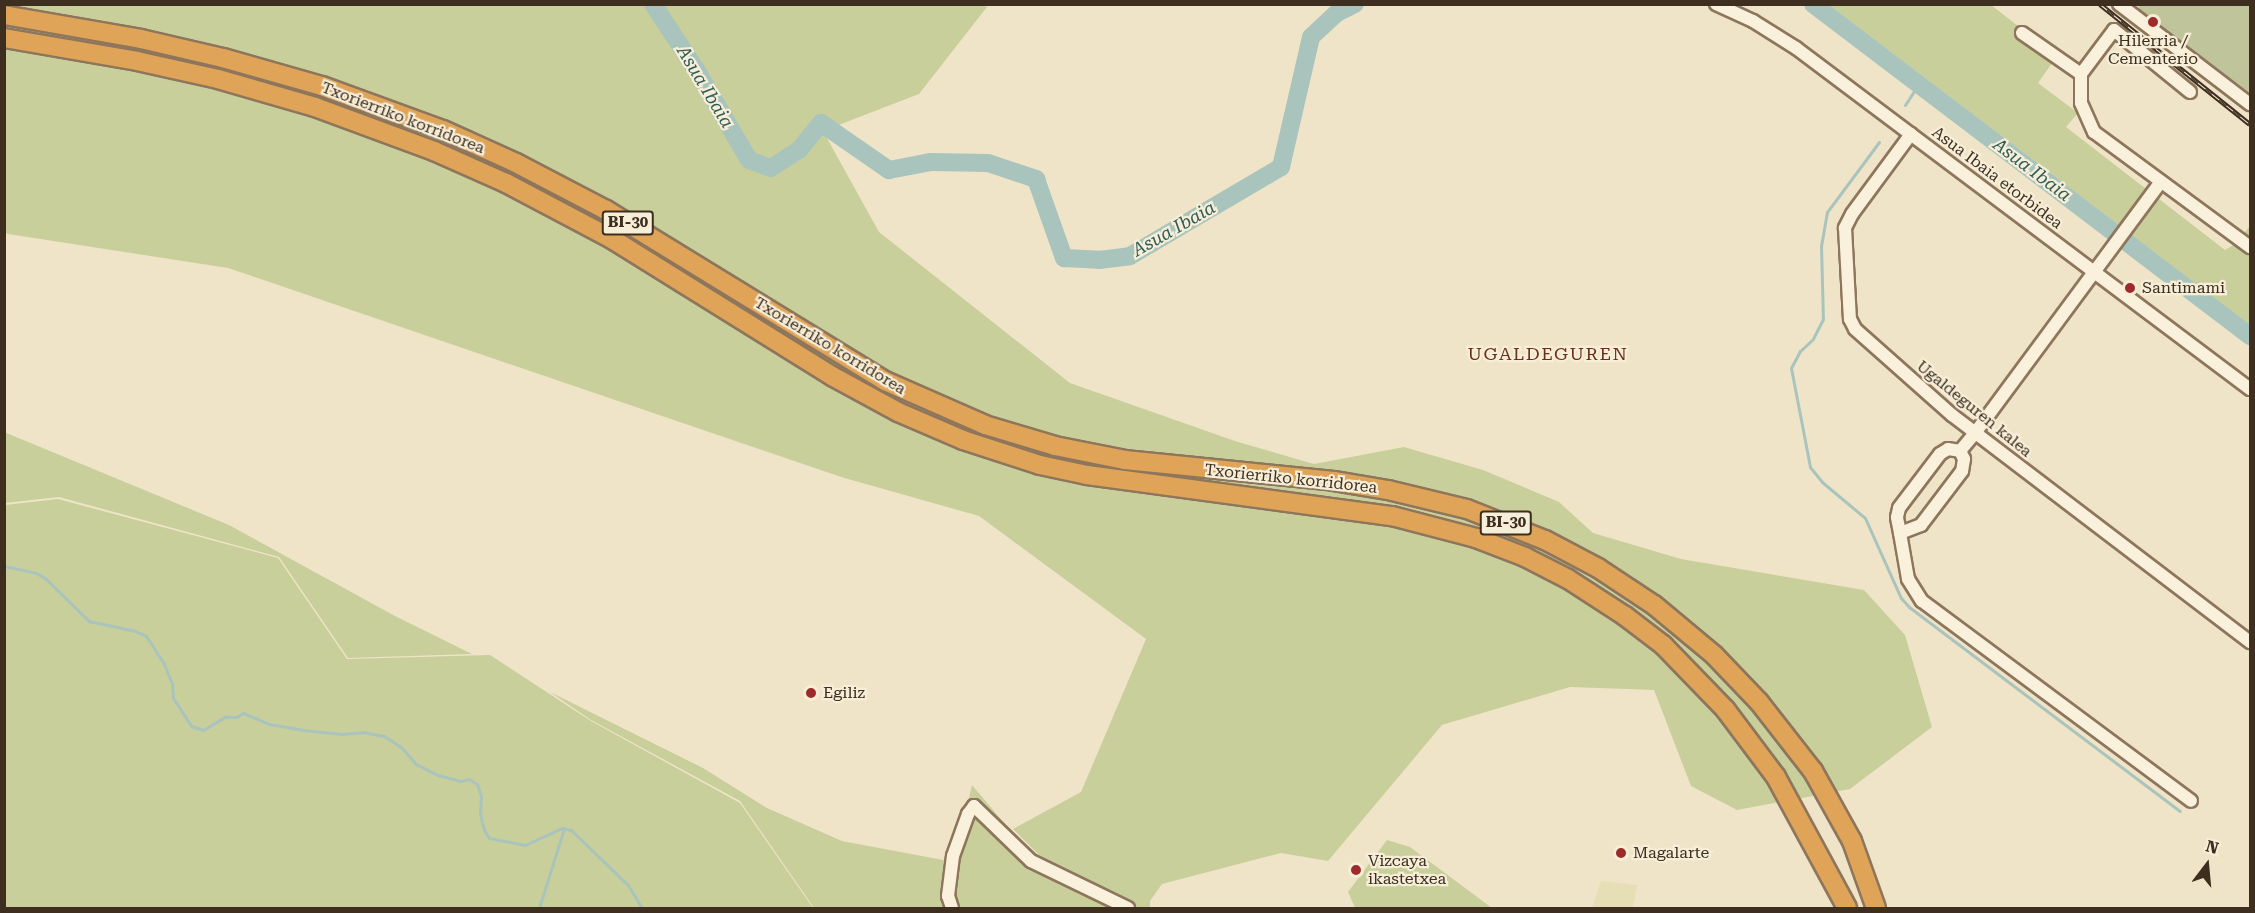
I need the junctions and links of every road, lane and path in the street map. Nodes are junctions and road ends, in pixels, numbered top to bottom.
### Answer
1 (1716, 4) edge
2 (2119, 4) edge
3 (2134, 9) edge
4 (4, 15) edge
5 (2022, 33) dead end
6 (4, 38) edge
7 (2081, 74) junction
8 (2190, 92) dead end
9 (2250, 104) edge
10 (1911, 134) junction
11 (2160, 183) junction
12 (2250, 247) edge
13 (2094, 272) junction
14 (2250, 389) edge
15 (1975, 433) junction
16 (1960, 451) junction
17 (1900, 533) junction
18 (2250, 642) edge
19 (2191, 801) dead end
20 (1852, 841) junction
21 (1828, 870) junction
22 (952, 909) edge
23 (1128, 909) edge
24 (1839, 909) edge
25 (1847, 909) edge
26 (1877, 909) edge
27 (1889, 909) edge

1 - 10 street, Asua Ibaia etorbidea
2 - 3 street
3 - 9 street
4 - 20 highway, Txorierriko korridorea / BI-30
5 - 7 street
6 - 21 highway, Txorierriko korridorea / BI-30
7 - 8 street
7 - 11 street
10 - 13 street, Asua Ibaia etorbidea
10 - 15 street, Ugaldeguren kalea
11 - 12 street
11 - 13 street
13 - 14 street, Asua Ibaia etorbidea
13 - 15 street
15 - 16 street
15 - 18 street, Ugaldeguren kalea
16 - 17 street
16 - 17 street
17 - 19 street
20 - 26 highway, Txorierriko korridorea
20 - 27 highway
21 - 24 highway
21 - 25 highway, Txorierriko korridorea / BI-30
22 - 23 street

